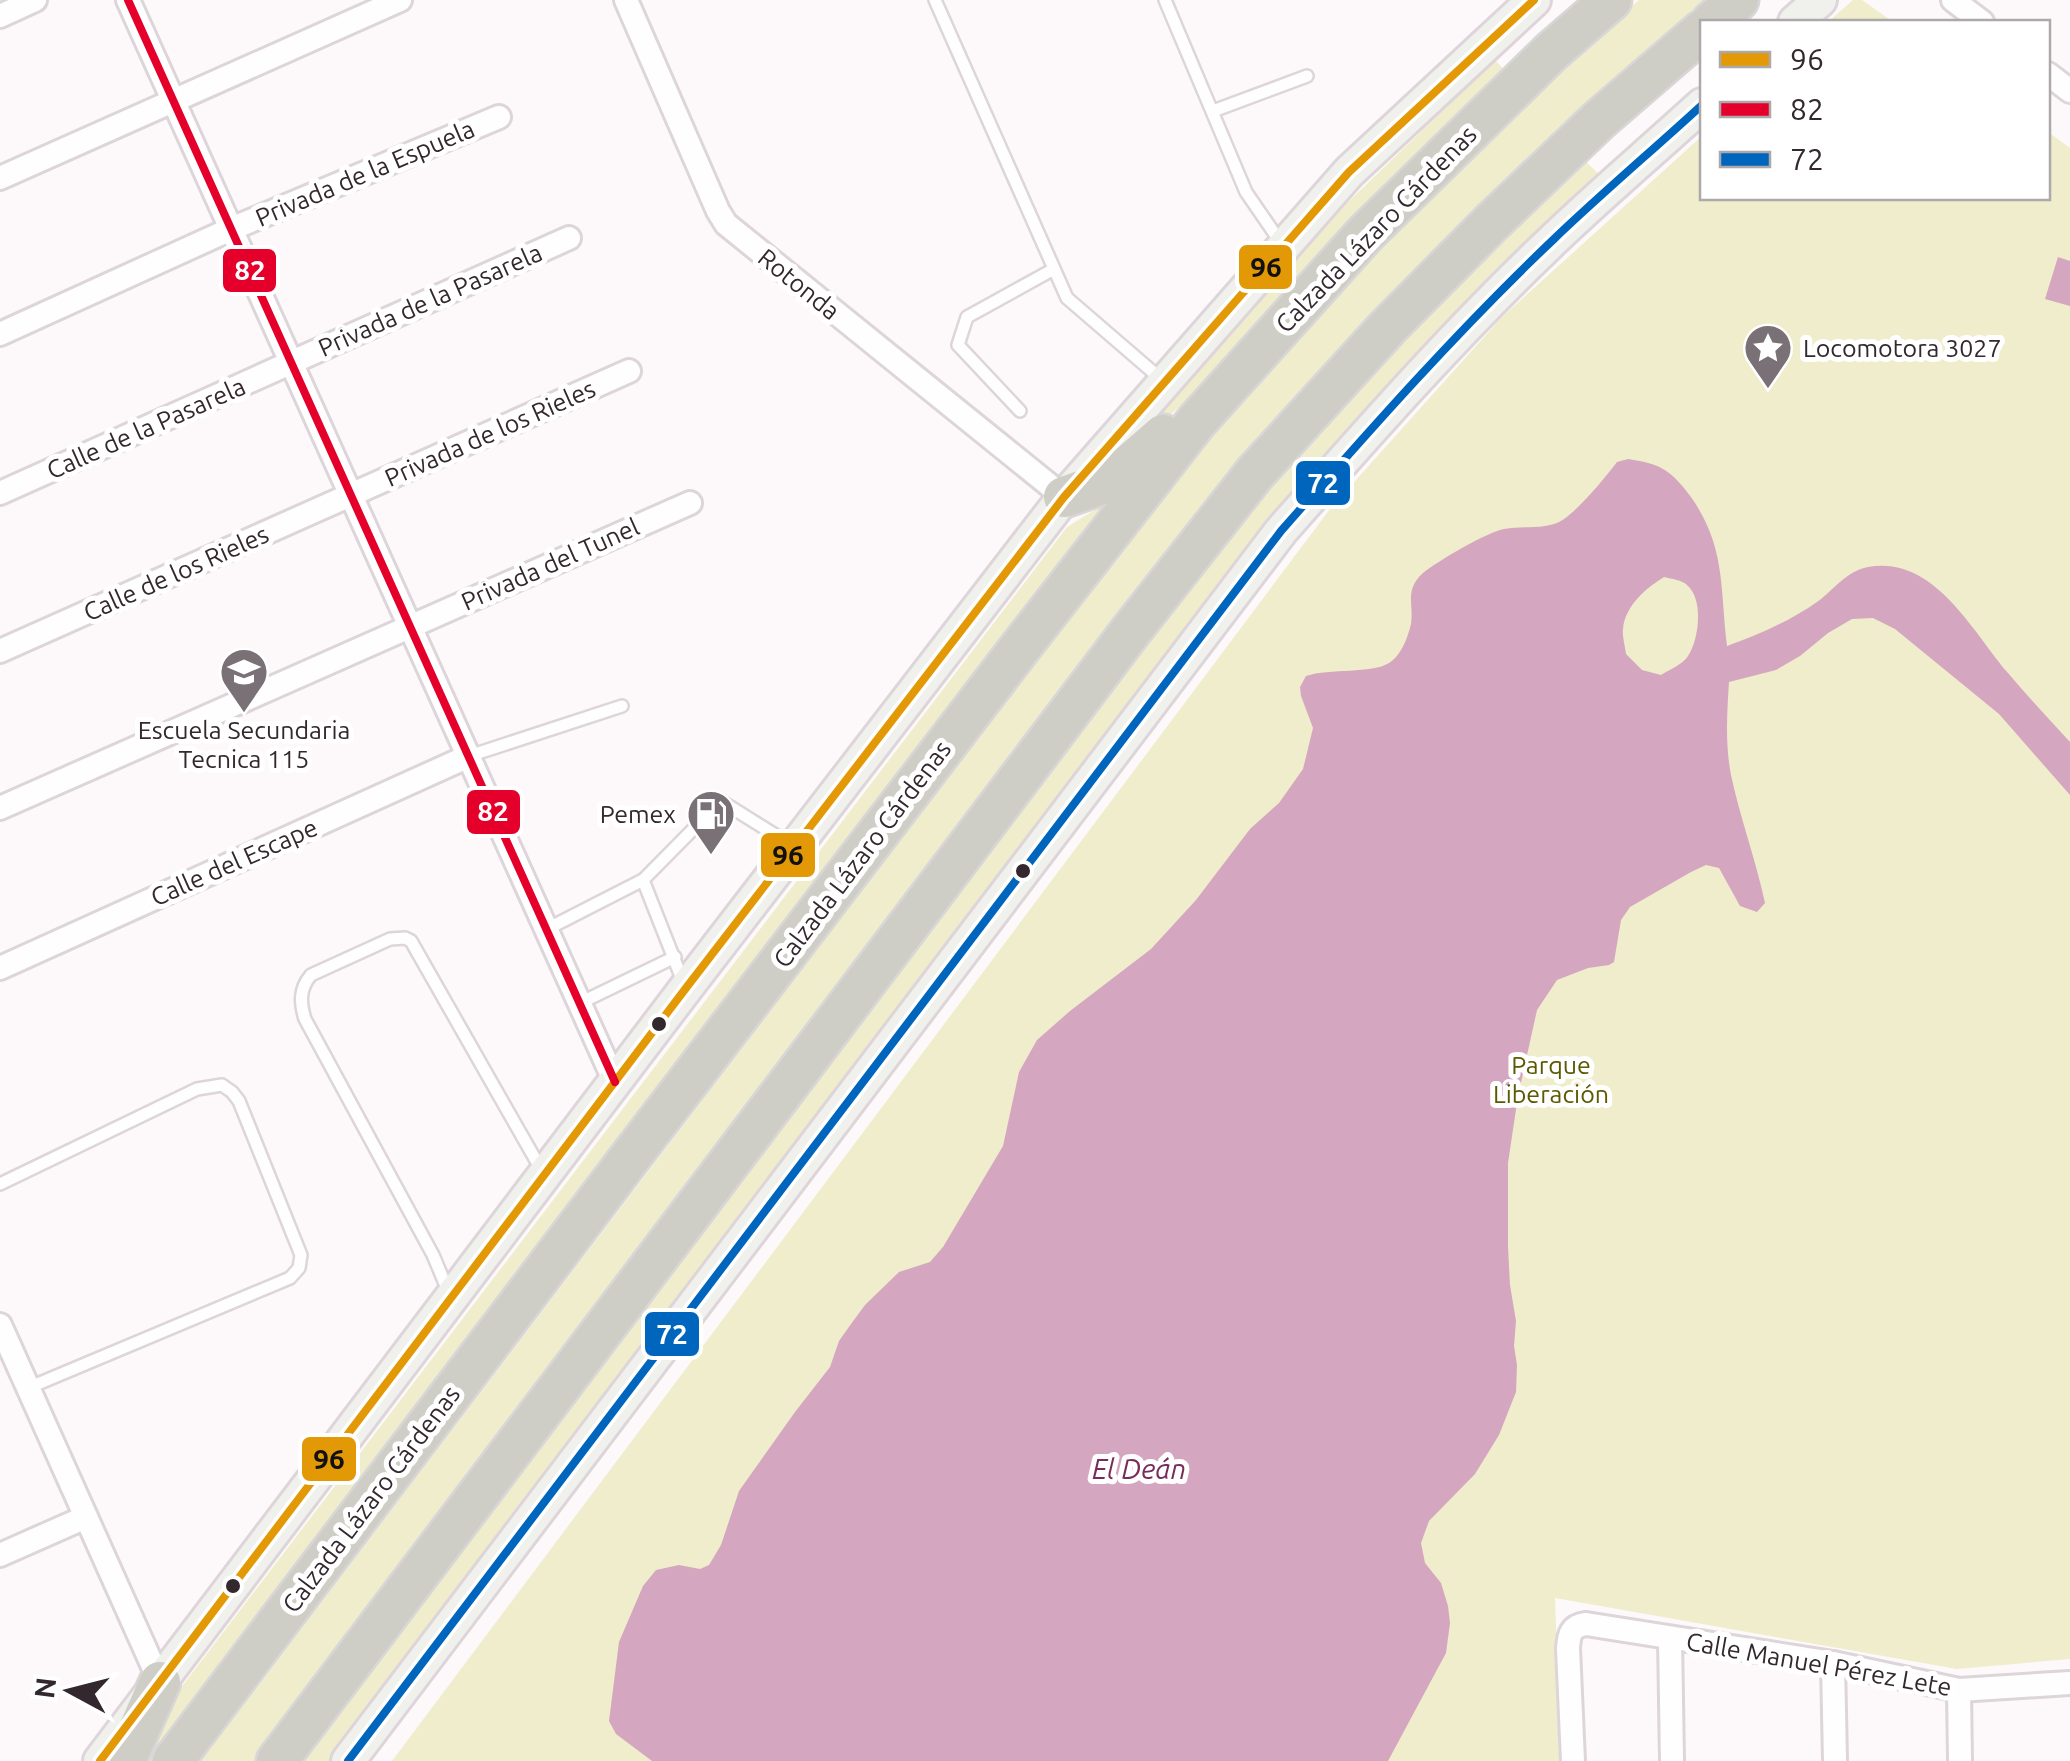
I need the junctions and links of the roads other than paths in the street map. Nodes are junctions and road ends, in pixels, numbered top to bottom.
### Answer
1 (36, 0) edge
2 (128, 0) edge
3 (400, 0) edge
4 (626, 0) edge
5 (935, 0) edge
6 (1165, 0) edge
7 (1534, 0) edge
8 (1611, 0) edge
9 (1738, 0) edge
10 (1820, 0) edge
11 (1953, 0) edge
12 (0, 16) edge
13 (1714, 20) edge
14 (1797, 20) edge
15 (1979, 20) edge
16 (1700, 33) edge
17 (1307, 76) dead end
18 (2050, 76) edge
19 (2070, 91) edge
20 (173, 101) junction
21 (1700, 107) edge
22 (1213, 111) junction
23 (499, 117) dead end
24 (0, 178) edge
25 (231, 230) junction
26 (569, 238) dead end
27 (1284, 247) junction
28 (1054, 269) junction
29 (0, 334) edge
30 (1254, 358) junction
31 (291, 362) junction
32 (629, 371) dead end
33 (1165, 382) junction
34 (1020, 411) dead end
35 (0, 493) edge
36 (351, 495) junction
37 (1064, 497) junction
38 (690, 503) dead end
39 (410, 625) junction
40 (0, 652) edge
41 (622, 706) dead end
42 (468, 756) junction
43 (0, 808) edge
44 (794, 847) junction
45 (642, 880) junction
46 (547, 929) junction
47 (0, 968) edge
48 (680, 973) junction
49 (580, 1003) junction
50 (615, 1082) junction
51 (544, 1175) junction
52 (0, 1184) edge
53 (451, 1298) junction
54 (0, 1325) edge
55 (28, 1388) junction
56 (86, 1517) junction
57 (0, 1555) edge
58 (1670, 1638) junction
59 (1833, 1663) junction
60 (160, 1682) junction
61 (2070, 1683) edge
62 (1959, 1690) junction
63 (100, 1761) edge
64 (124, 1761) edge
65 (173, 1761) edge
66 (277, 1761) edge
67 (348, 1761) edge
68 (1572, 1761) edge
69 (1672, 1761) edge
70 (1835, 1761) edge
71 (1960, 1761) edge

1 - 12 street
2 - 20 street
3 - 20 street
4 - 37 street, Rotonda
5 - 28 lane
6 - 22 lane
7 - 27 main road, Calzada Lázaro Cárdenas
8 - 30 highway, Calzada Lázaro Cárdenas
9 - 13 highway
10 - 14 main road
11 - 15 street
16 - 66 highway
17 - 22 lane
18 - 19 street
20 - 24 street
20 - 25 street
21 - 67 main road
22 - 27 lane
23 - 25 street, Privada de la Espuela
25 - 29 street, Privada de la Espuela
25 - 31 street
26 - 31 street, Privada de la Pasarela
27 - 33 main road, Calzada Lázaro Cárdenas
28 - 33 lane
28 - 34 lane
30 - 37 highway
30 - 65 highway, Calzada Lázaro Cárdenas
31 - 35 street, Calle de la Pasarela
31 - 36 street
32 - 36 street, Privada de los Rieles
33 - 37 main road, Calzada Lázaro Cárdenas
36 - 39 street
36 - 40 street, Calle de los Rieles
37 - 44 main road, Calzada Lázaro Cárdenas
38 - 39 street, Privada del Tunel
39 - 42 street
39 - 43 street, Privada del Tunel
41 - 42 lane
42 - 46 street
42 - 47 street, Calle del Escape
44 - 45 lane
44 - 48 main road, Calzada Lázaro Cárdenas
45 - 46 lane
45 - 48 lane
46 - 49 street
48 - 49 lane
48 - 50 main road, Calzada Lázaro Cárdenas
49 - 50 street
50 - 51 main road, Calzada Lázaro Cárdenas
51 - 53 main road, Calzada Lázaro Cárdenas
51 - 53 lane
52 - 55 lane
53 - 60 main road, Calzada Lázaro Cárdenas
54 - 55 street
55 - 56 street
56 - 57 street
56 - 60 street
58 - 59 street, Calle Manuel Pérez Lete
58 - 68 street, Calle Manuel Pérez Lete
58 - 69 street
59 - 62 street, Calle Manuel Pérez Lete
59 - 70 street
60 - 63 main road, Calzada Lázaro Cárdenas
60 - 64 highway
61 - 62 street, Calle Manuel Pérez Lete
62 - 71 street

